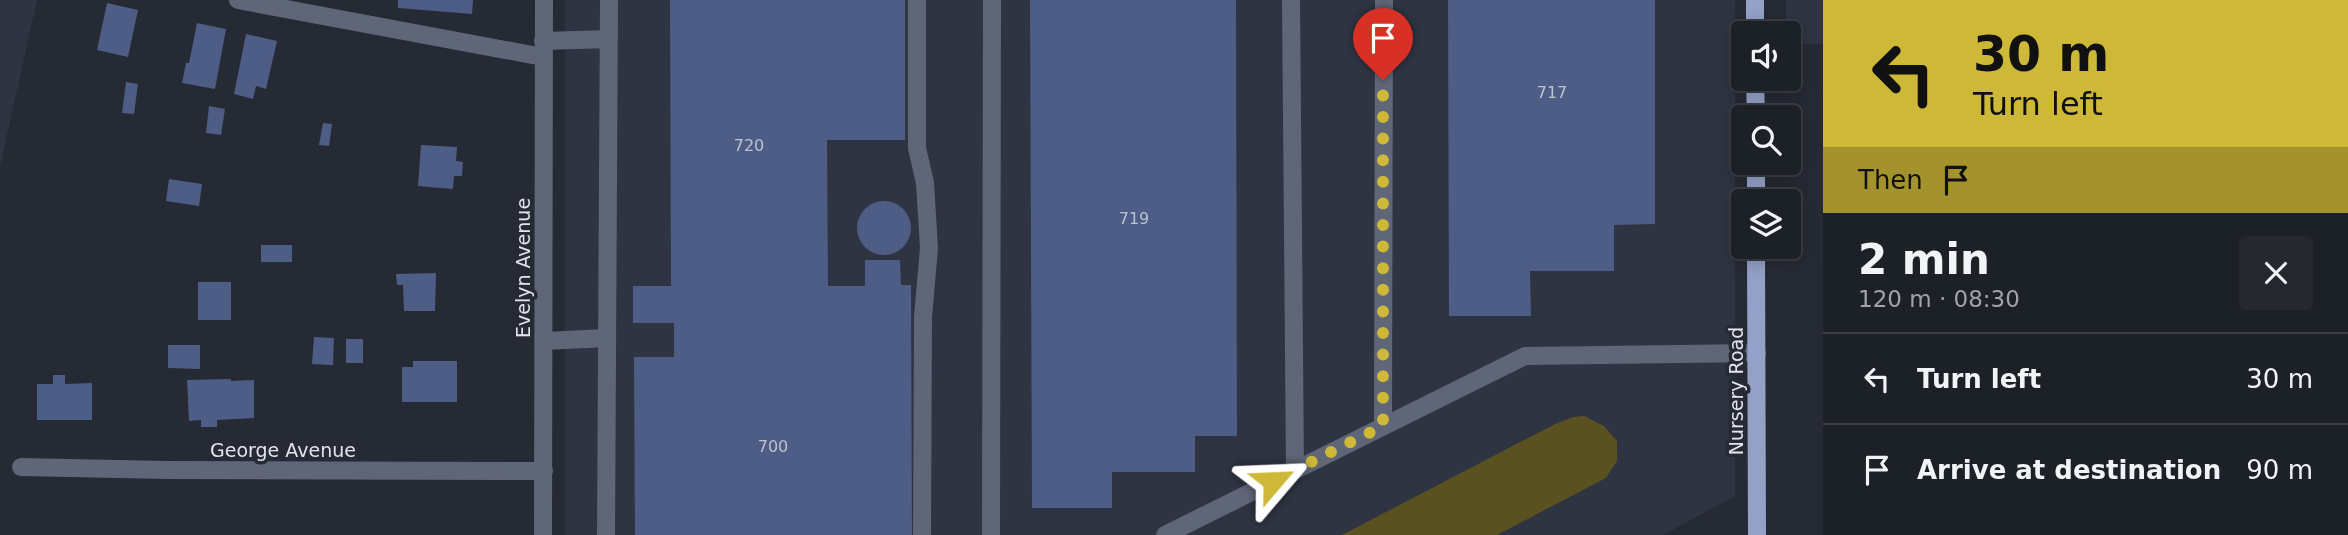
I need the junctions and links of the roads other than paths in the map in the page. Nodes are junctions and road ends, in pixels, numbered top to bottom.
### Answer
1 (238, 0) edge
2 (544, 0) edge
3 (609, 0) edge
4 (917, 0) edge
5 (992, 0) edge
6 (1291, 0) edge
7 (1384, 0) edge
8 (1755, 0) edge
9 (1755, 21) edge
10 (609, 39) junction
11 (543, 49) junction
12 (1756, 259) edge
13 (607, 338) junction
14 (544, 341) junction
15 (1757, 353) junction
16 (1383, 426) junction
17 (21, 467) dead end
18 (1295, 470) junction
19 (544, 471) junction
20 (544, 535) edge
21 (606, 535) edge
22 (922, 535) edge
23 (990, 535) edge
24 (1165, 535) edge
25 (1757, 535) edge

1 - 11 street
2 - 11 street, Evelyn Avenue
3 - 10 street
4 - 22 street
5 - 23 street
6 - 18 street
7 - 16 street
8 - 9 main road
10 - 11 street
10 - 13 street
11 - 14 street, Evelyn Avenue
12 - 15 main road, Nursery Road
13 - 14 street
13 - 21 street
14 - 19 street, Evelyn Avenue
15 - 16 street
15 - 25 main road, Nursery Road
16 - 18 street
17 - 19 street, George Avenue
18 - 24 street
19 - 20 street, Evelyn Avenue

